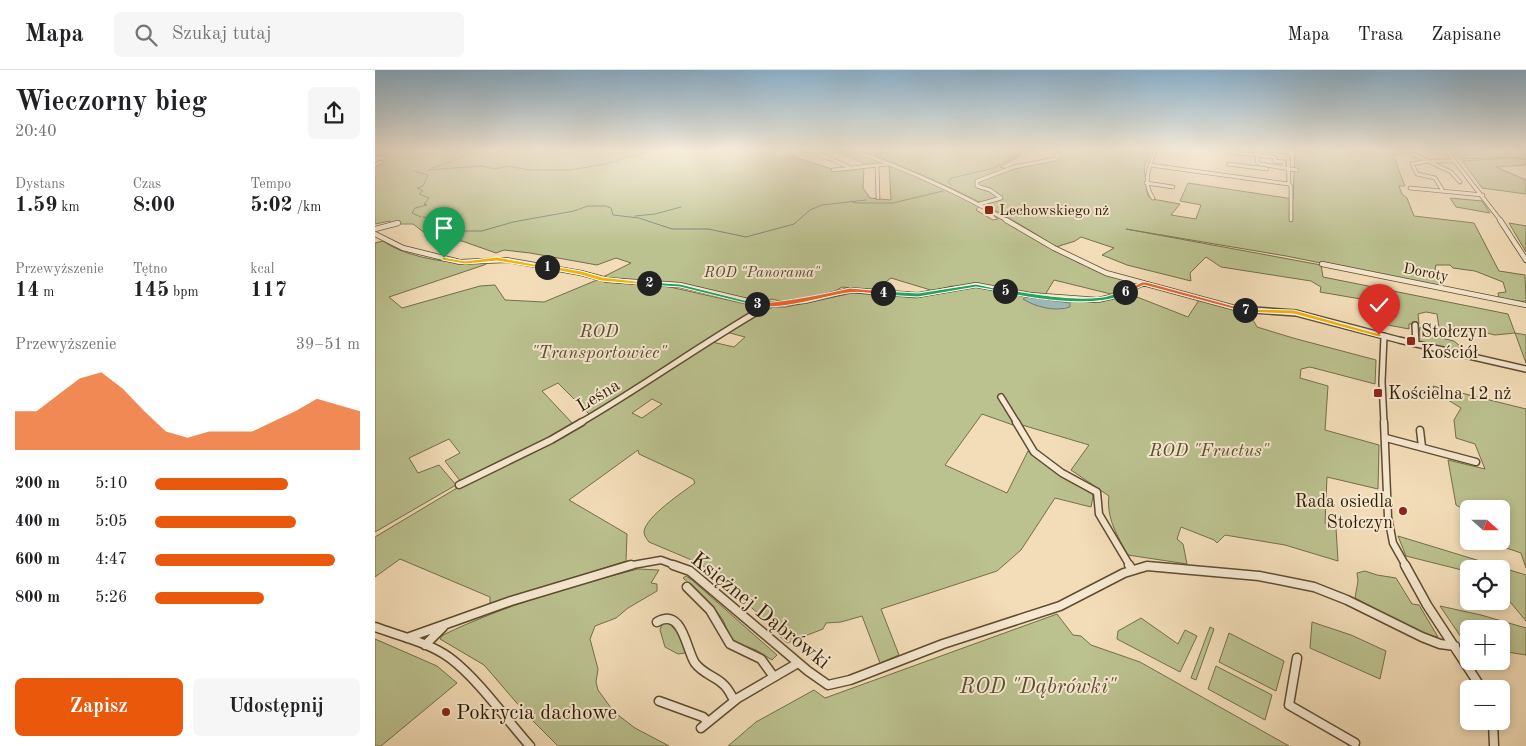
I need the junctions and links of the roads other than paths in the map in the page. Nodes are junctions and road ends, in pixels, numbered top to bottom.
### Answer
1 (878, 182) edge
2 (933, 182) edge
3 (977, 182) edge
4 (1283, 182) edge
5 (1287, 182) joint
6 (1437, 182) edge
7 (1472, 182) edge
8 (1146, 183) joint
9 (1173, 187) dead end
10 (1410, 188) dead end
11 (1443, 191) junction
12 (1483, 196) junction
13 (878, 198) dead end
14 (1153, 198) dead end
15 (978, 203) junction
16 (1291, 220) dead end
17 (398, 223) dead end
18 (375, 229) edge
19 (375, 234) edge
20 (1526, 259) edge
21 (1322, 264) dead end
22 (1144, 283) junction
23 (771, 304) junction
24 (1526, 305) edge
25 (1415, 325) dead end
26 (1384, 336) junction
27 (1416, 344) junction
28 (1526, 369) edge
29 (1001, 397) dead end
30 (1419, 430) dead end
31 (1386, 438) junction
32 (1422, 447) junction
33 (1476, 462) dead end
34 (459, 486) dead end
35 (1132, 570) junction
36 (687, 587) dead end
37 (657, 622) dead end
38 (445, 625) junction
39 (375, 627) edge
40 (407, 638) junction
41 (425, 645) junction
42 (1455, 646) junction
43 (1297, 658) dead end
44 (798, 662) junction
45 (774, 677) junction
46 (1476, 680) edge
47 (734, 700) junction
48 (659, 701) dead end
49 (1493, 730) edge
50 (1355, 743) dead end
51 (530, 746) edge
52 (1494, 746) edge

1 - 13 street
2 - 15 street
3 - 15 street
4 - 5 street
5 - 16 street
6 - 11 street
7 - 12 street
8 - 9 street
8 - 14 street
10 - 11 street
11 - 12 street
12 - 20 street
15 - 22 street
17 - 18 street
19 - 23 street
21 - 24 street, Doroty
22 - 23 street
22 - 26 street
23 - 34 street, Leśna
25 - 27 street
26 - 27 street
26 - 31 street
27 - 28 street
29 - 35 street
30 - 32 street
31 - 32 street
31 - 42 street
32 - 33 street
35 - 42 street, Księżnej Dąbrówki
35 - 44 street, Księżnej Dąbrówki
36 - 45 street
37 - 47 street
38 - 40 street, Księżnej Dąbrówki
38 - 41 street, Księżnej Dąbrówki
38 - 44 street, Księżnej Dąbrówki
39 - 40 street
40 - 41 street
41 - 51 street
42 - 46 street
43 - 50 street
44 - 45 street
45 - 47 street
47 - 48 street
49 - 52 street

